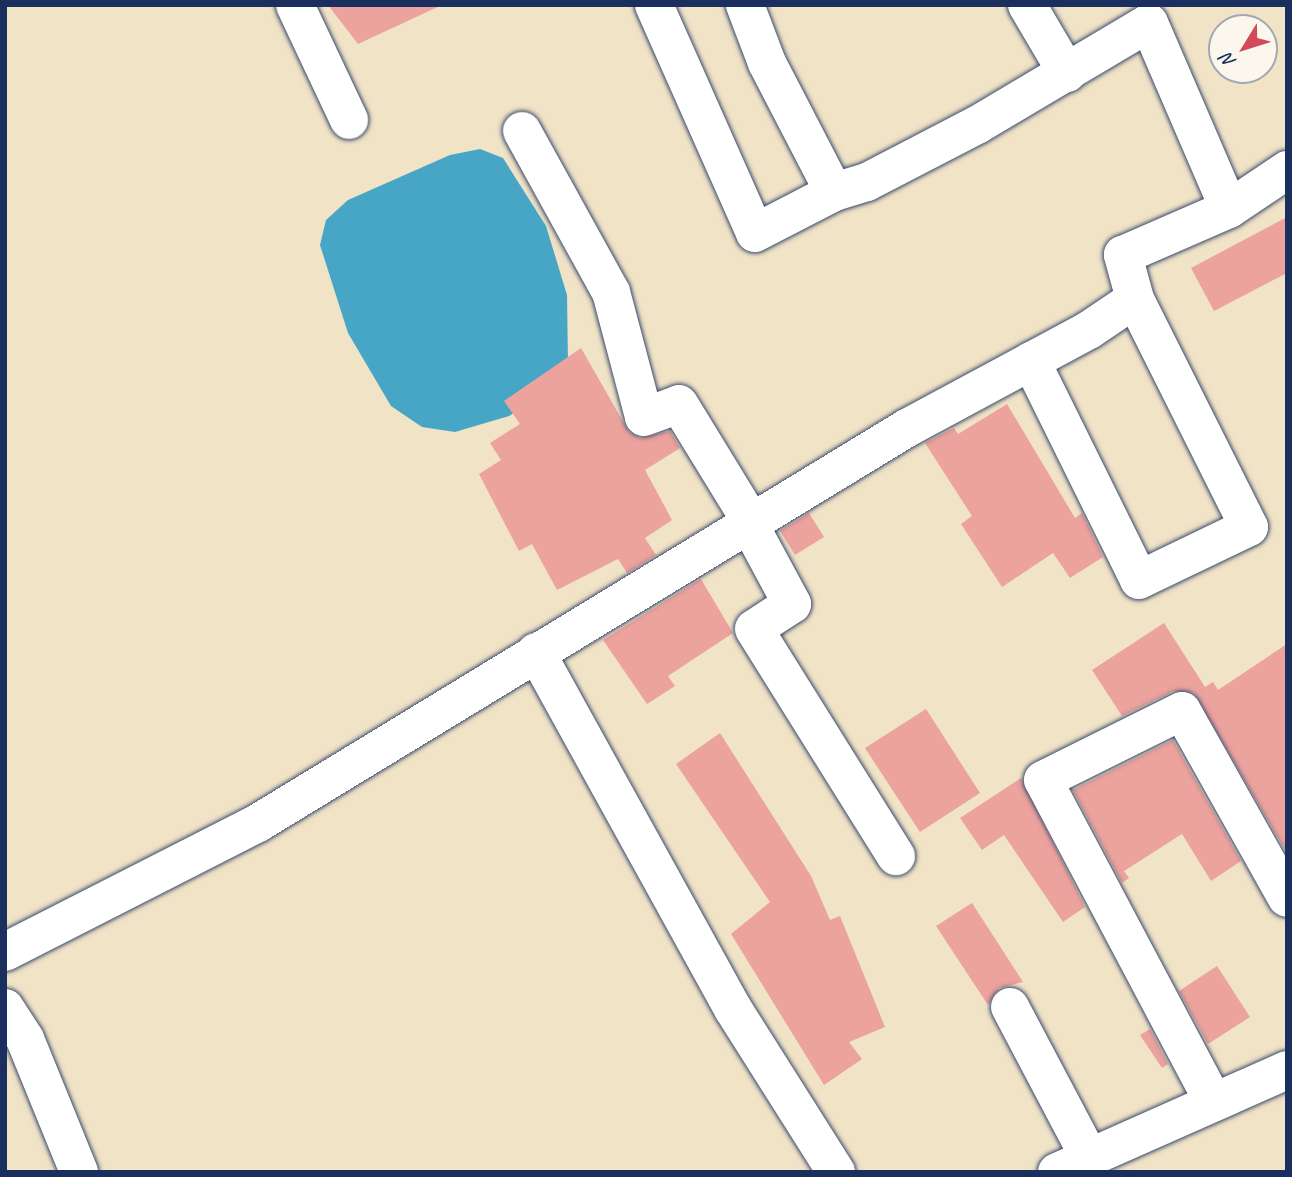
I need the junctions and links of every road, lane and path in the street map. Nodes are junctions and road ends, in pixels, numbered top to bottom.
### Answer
1 (295, 5) edge
2 (654, 5) edge
3 (1027, 5) edge
4 (754, 9) edge
5 (1067, 73) junction
6 (349, 120) dead end
7 (522, 131) dead end
8 (1287, 170) edge
9 (834, 192) junction
10 (1228, 209) junction
11 (1135, 299) junction
12 (1031, 361) junction
13 (750, 523) junction
14 (536, 652) junction
15 (895, 856) dead end
16 (1287, 898) edge
17 (5, 952) edge
18 (1010, 1007) dead end
19 (5, 1008) edge
20 (1287, 1070) edge
21 (1213, 1101) junction
22 (1075, 1166) edge
23 (79, 1172) edge
24 (836, 1172) edge

1 - 6 street
2 - 9 street
3 - 5 street
4 - 9 street
5 - 9 street
5 - 10 street
7 - 13 street
8 - 10 street
10 - 11 street
11 - 12 street
11 - 12 street
12 - 13 street
13 - 14 street
13 - 15 street
14 - 17 street
14 - 24 street
16 - 21 street
18 - 22 street
19 - 23 street
20 - 21 street
21 - 22 street

